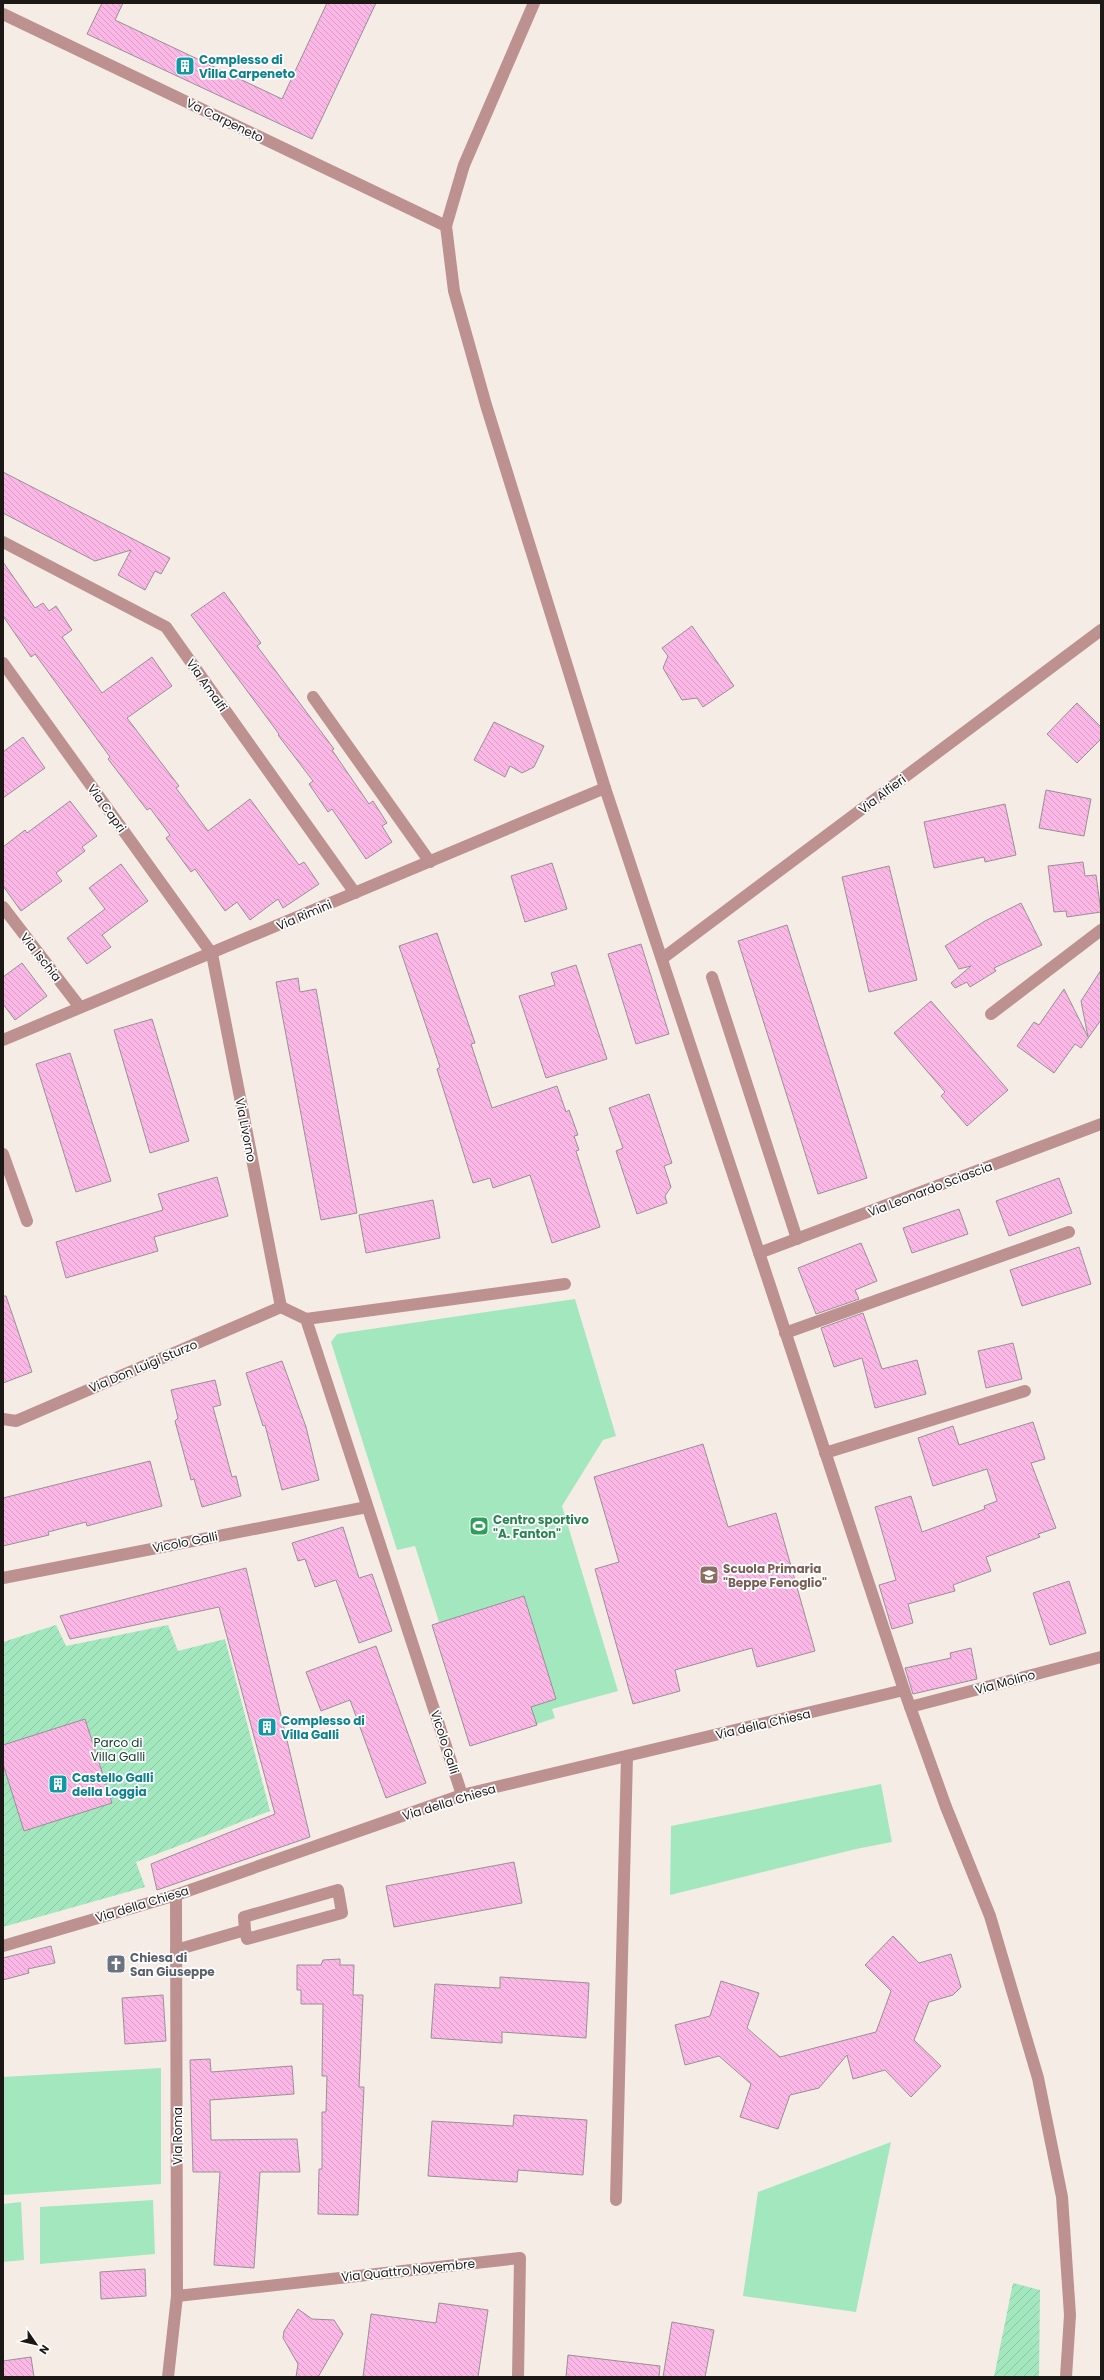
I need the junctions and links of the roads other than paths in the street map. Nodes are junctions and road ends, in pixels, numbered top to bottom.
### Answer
1 (534, 3) edge
2 (3, 14) edge
3 (446, 226) junction
4 (3, 542) edge
5 (1101, 630) edge
6 (3, 663) edge
7 (313, 697) dead end
8 (605, 788) junction
9 (430, 862) junction
10 (355, 893) junction
11 (3, 907) edge
12 (1101, 930) edge
13 (212, 954) junction
14 (662, 958) junction
15 (712, 977) dead end
16 (79, 1006) junction
17 (991, 1014) dead end
18 (3, 1040) edge
19 (1101, 1124) edge
20 (3, 1154) edge
21 (27, 1221) dead end
22 (1069, 1232) dead end
23 (797, 1238) junction
24 (759, 1253) junction
25 (565, 1284) dead end
26 (281, 1307) junction
27 (306, 1319) junction
28 (785, 1333) junction
29 (1025, 1391) dead end
30 (3, 1419) edge
31 (825, 1453) junction
32 (367, 1507) junction
33 (3, 1578) edge
34 (1101, 1657) edge
35 (904, 1690) junction
36 (910, 1707) junction
37 (627, 1756) junction
38 (462, 1795) junction
39 (176, 1895) junction
40 (245, 1930) junction
41 (3, 1946) edge
42 (176, 1950) junction
43 (616, 2200) dead end
44 (177, 2296) junction
45 (168, 2377) edge
46 (518, 2377) edge
47 (1066, 2377) edge

1 - 3 street
2 - 3 street, Va Carpeneto
3 - 8 street
4 - 10 street, Via Amalfi
5 - 14 street, Via Alfieri
6 - 13 street, Via Capri
7 - 9 street
8 - 9 street, Via Rimini
8 - 14 street
9 - 10 street, Via Rimini
10 - 13 street, Via Rimini
11 - 16 street, Via Ischia
12 - 17 street
13 - 16 street, Via Rimini
13 - 26 street, Via Livorno
14 - 24 street
15 - 23 street
16 - 18 street, Via Rimini
19 - 23 street, Via Leonardo Sciascia
20 - 21 street
22 - 28 street
23 - 24 street, Via Leonardo Sciascia
24 - 28 street
25 - 27 street
26 - 27 street
26 - 30 street, Via Don Luigi Sturzo
27 - 32 street, Vicolo Galli
28 - 31 street
29 - 31 street
31 - 35 street
32 - 33 street, Vicolo Galli
32 - 38 street, Vicolo Galli
34 - 36 street, Via Molino
35 - 36 street
35 - 37 street, Via della Chiesa
36 - 47 street
37 - 38 street, Via della Chiesa
37 - 43 street
38 - 39 street, Via della Chiesa
39 - 41 street, Via della Chiesa
39 - 42 street, Via Roma
40 - 40 street
40 - 42 street
42 - 44 street, Via Roma
44 - 45 street, Via Roma
44 - 46 street, Via Quattro Novembre

